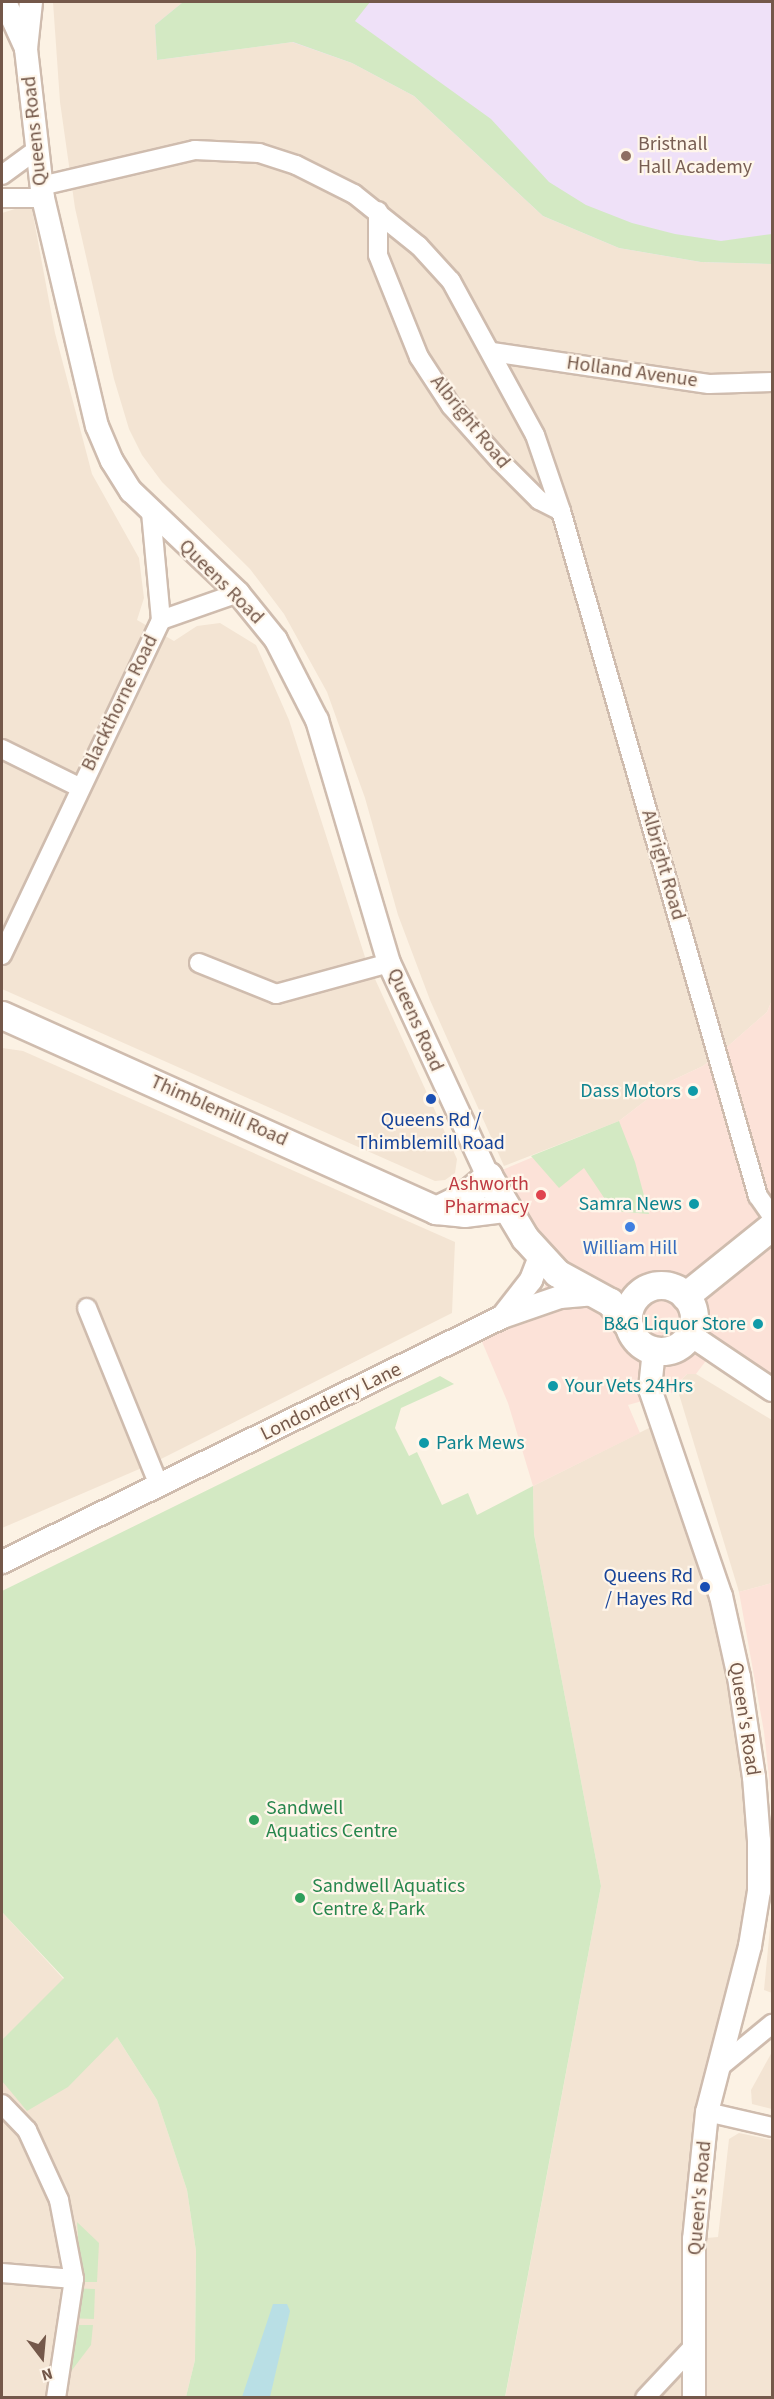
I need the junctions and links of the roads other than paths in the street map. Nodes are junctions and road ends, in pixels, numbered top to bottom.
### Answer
1 (5, 2) edge
2 (31, 2) edge
3 (26, 49) junction
4 (36, 150) junction
5 (2, 176) edge
6 (42, 192) junction
7 (2, 198) edge
8 (378, 211) junction
9 (492, 352) junction
10 (772, 382) edge
11 (561, 511) junction
12 (151, 513) junction
13 (238, 593) junction
14 (161, 620) junction
15 (2, 749) edge
16 (80, 787) junction
17 (2, 955) edge
18 (199, 963) dead end
19 (389, 963) junction
20 (2, 1015) edge
21 (488, 1176) junction
22 (504, 1208) junction
23 (436, 1210) junction
24 (772, 1216) edge
25 (772, 1226) edge
26 (542, 1254) junction
27 (642, 1290) junction
28 (592, 1294) junction
29 (685, 1296) junction
30 (87, 1308) dead end
31 (502, 1317) junction
32 (629, 1326) junction
33 (689, 1334) junction
34 (654, 1350) junction
35 (772, 1390) edge
36 (159, 1485) junction
37 (2, 1562) edge
38 (772, 2024) edge
39 (722, 2065) junction
40 (2, 2104) edge
41 (707, 2112) junction
42 (772, 2127) edge
43 (2, 2273) edge
44 (74, 2278) junction
45 (693, 2348) junction
46 (56, 2397) edge
47 (645, 2397) edge
48 (694, 2397) edge

1 - 3 street, Queens Road
2 - 3 street, Queens Road
3 - 4 street, Queens Road
4 - 5 street
4 - 6 street, Queens Road
6 - 7 street, Albright Road
6 - 8 street, Albright Road
6 - 12 street, Queens Road
8 - 9 street, Albright Road
8 - 11 street, Albright Road
9 - 10 street, Holland Avenue
9 - 11 street, Albright Road
11 - 24 street, Albright Road
12 - 13 street, Queens Road
12 - 14 street, Blackthorne Road
13 - 14 street, Blackthorne Road
13 - 19 street, Queens Road
14 - 16 street, Blackthorne Road
15 - 16 street, Blackthorne Road
16 - 17 street, Blackthorne Road
18 - 19 street
19 - 21 street, Queens Road
20 - 23 main road, Thimblemill Road
21 - 22 main road
21 - 23 main road
22 - 23 main road, Thimblemill Road
22 - 26 main road
25 - 29 main road
26 - 27 main road
26 - 28 main road
26 - 31 street, Londonderry Lane
27 - 29 main road
27 - 32 main road
28 - 31 street, Londonderry Lane
28 - 32 main road
29 - 33 main road
30 - 36 street
31 - 36 street, Londonderry Lane
32 - 34 main road
33 - 34 main road
33 - 35 street
34 - 39 street, Queen's Road
36 - 37 street, Londonderry Lane
38 - 39 street
39 - 41 street, Queen's Road
40 - 44 street
41 - 42 street
41 - 45 street, Queen's Road
43 - 44 street
44 - 46 street
45 - 47 street
45 - 48 street, Queen's Road

